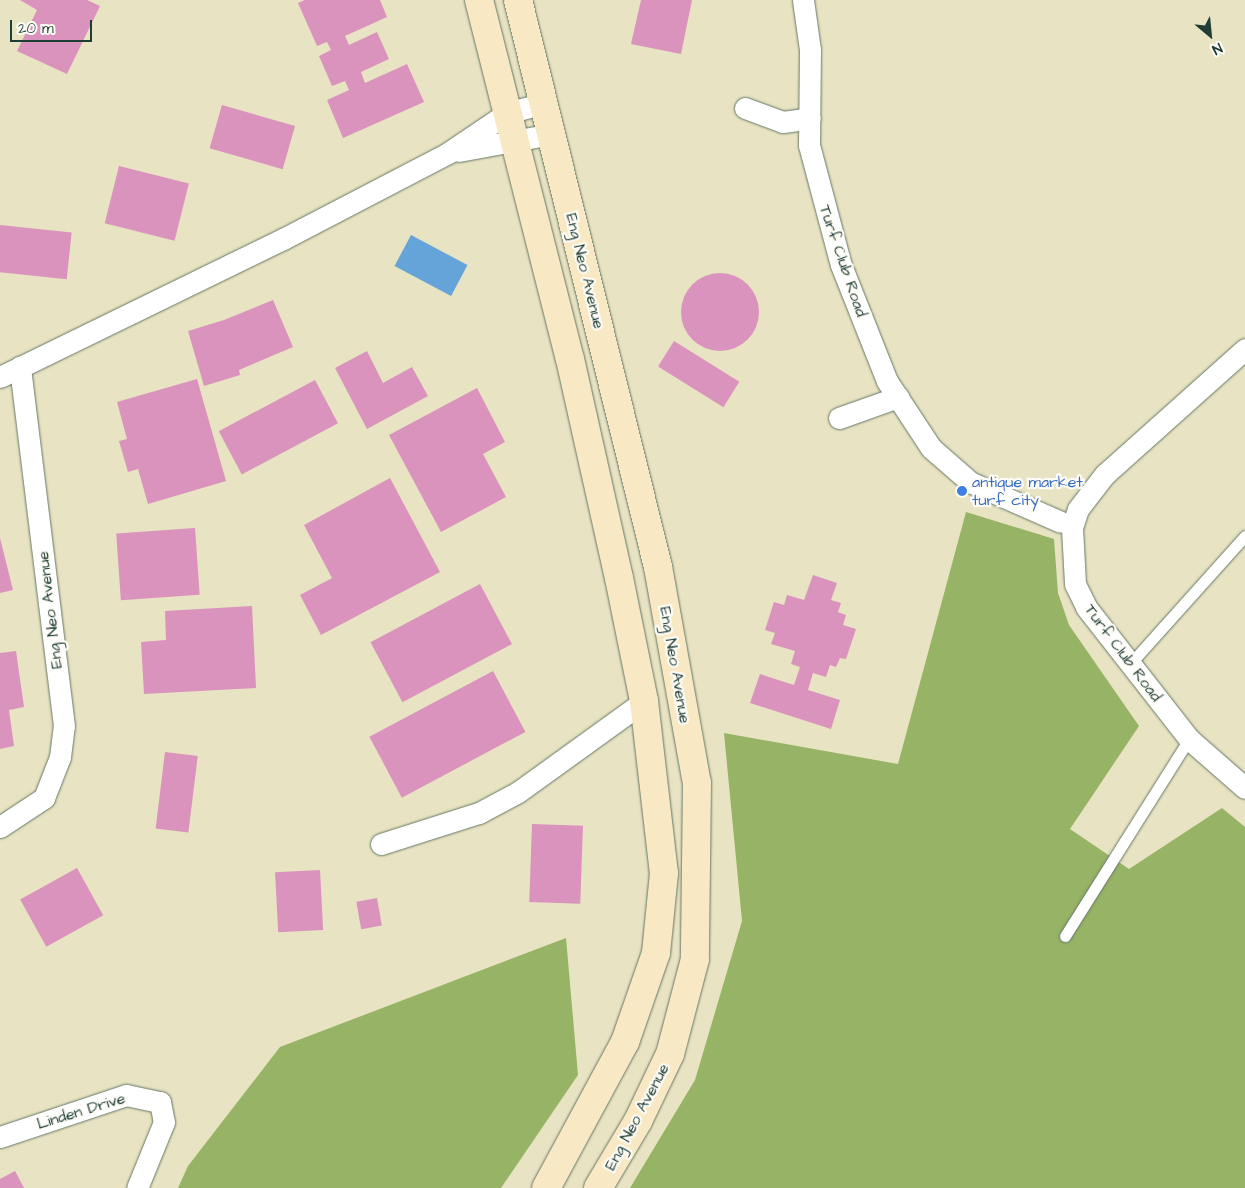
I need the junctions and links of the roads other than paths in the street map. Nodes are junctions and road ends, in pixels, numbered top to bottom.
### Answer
1 (479, 0) edge
2 (518, 0) edge
3 (804, 0) edge
4 (545, 103) junction
5 (745, 108) dead end
6 (507, 112) junction
7 (810, 118) junction
8 (552, 134) junction
9 (514, 139) junction
10 (448, 153) junction
11 (1245, 349) edge
12 (20, 367) junction
13 (0, 377) edge
14 (898, 398) junction
15 (839, 418) dead end
16 (1061, 522) dead end
17 (1245, 536) edge
18 (1130, 664) junction
19 (644, 701) junction
20 (1189, 739) junction
21 (1245, 788) edge
22 (0, 827) edge
23 (381, 844) dead end
24 (1065, 936) dead end
25 (0, 1137) edge
26 (137, 1188) edge
27 (546, 1188) edge
28 (598, 1188) edge

1 - 6 main road
2 - 4 main road, Eng Neo Avenue
3 - 7 street, Turf Club Road
4 - 6 street
4 - 8 main road, Eng Neo Avenue
5 - 7 street
6 - 9 main road
6 - 10 street
7 - 14 street, Turf Club Road
8 - 9 street
8 - 28 main road, Eng Neo Avenue
9 - 10 street
9 - 19 main road
10 - 12 street
11 - 18 street, Turf Club Road
12 - 13 street
12 - 22 street, Eng Neo Avenue
14 - 15 street
14 - 16 street, Turf Club Road
17 - 18 lane
18 - 20 street, Turf Club Road
19 - 23 street
19 - 27 main road
20 - 21 street, Turf Club Road
20 - 24 lane
25 - 26 street, Linden Drive

